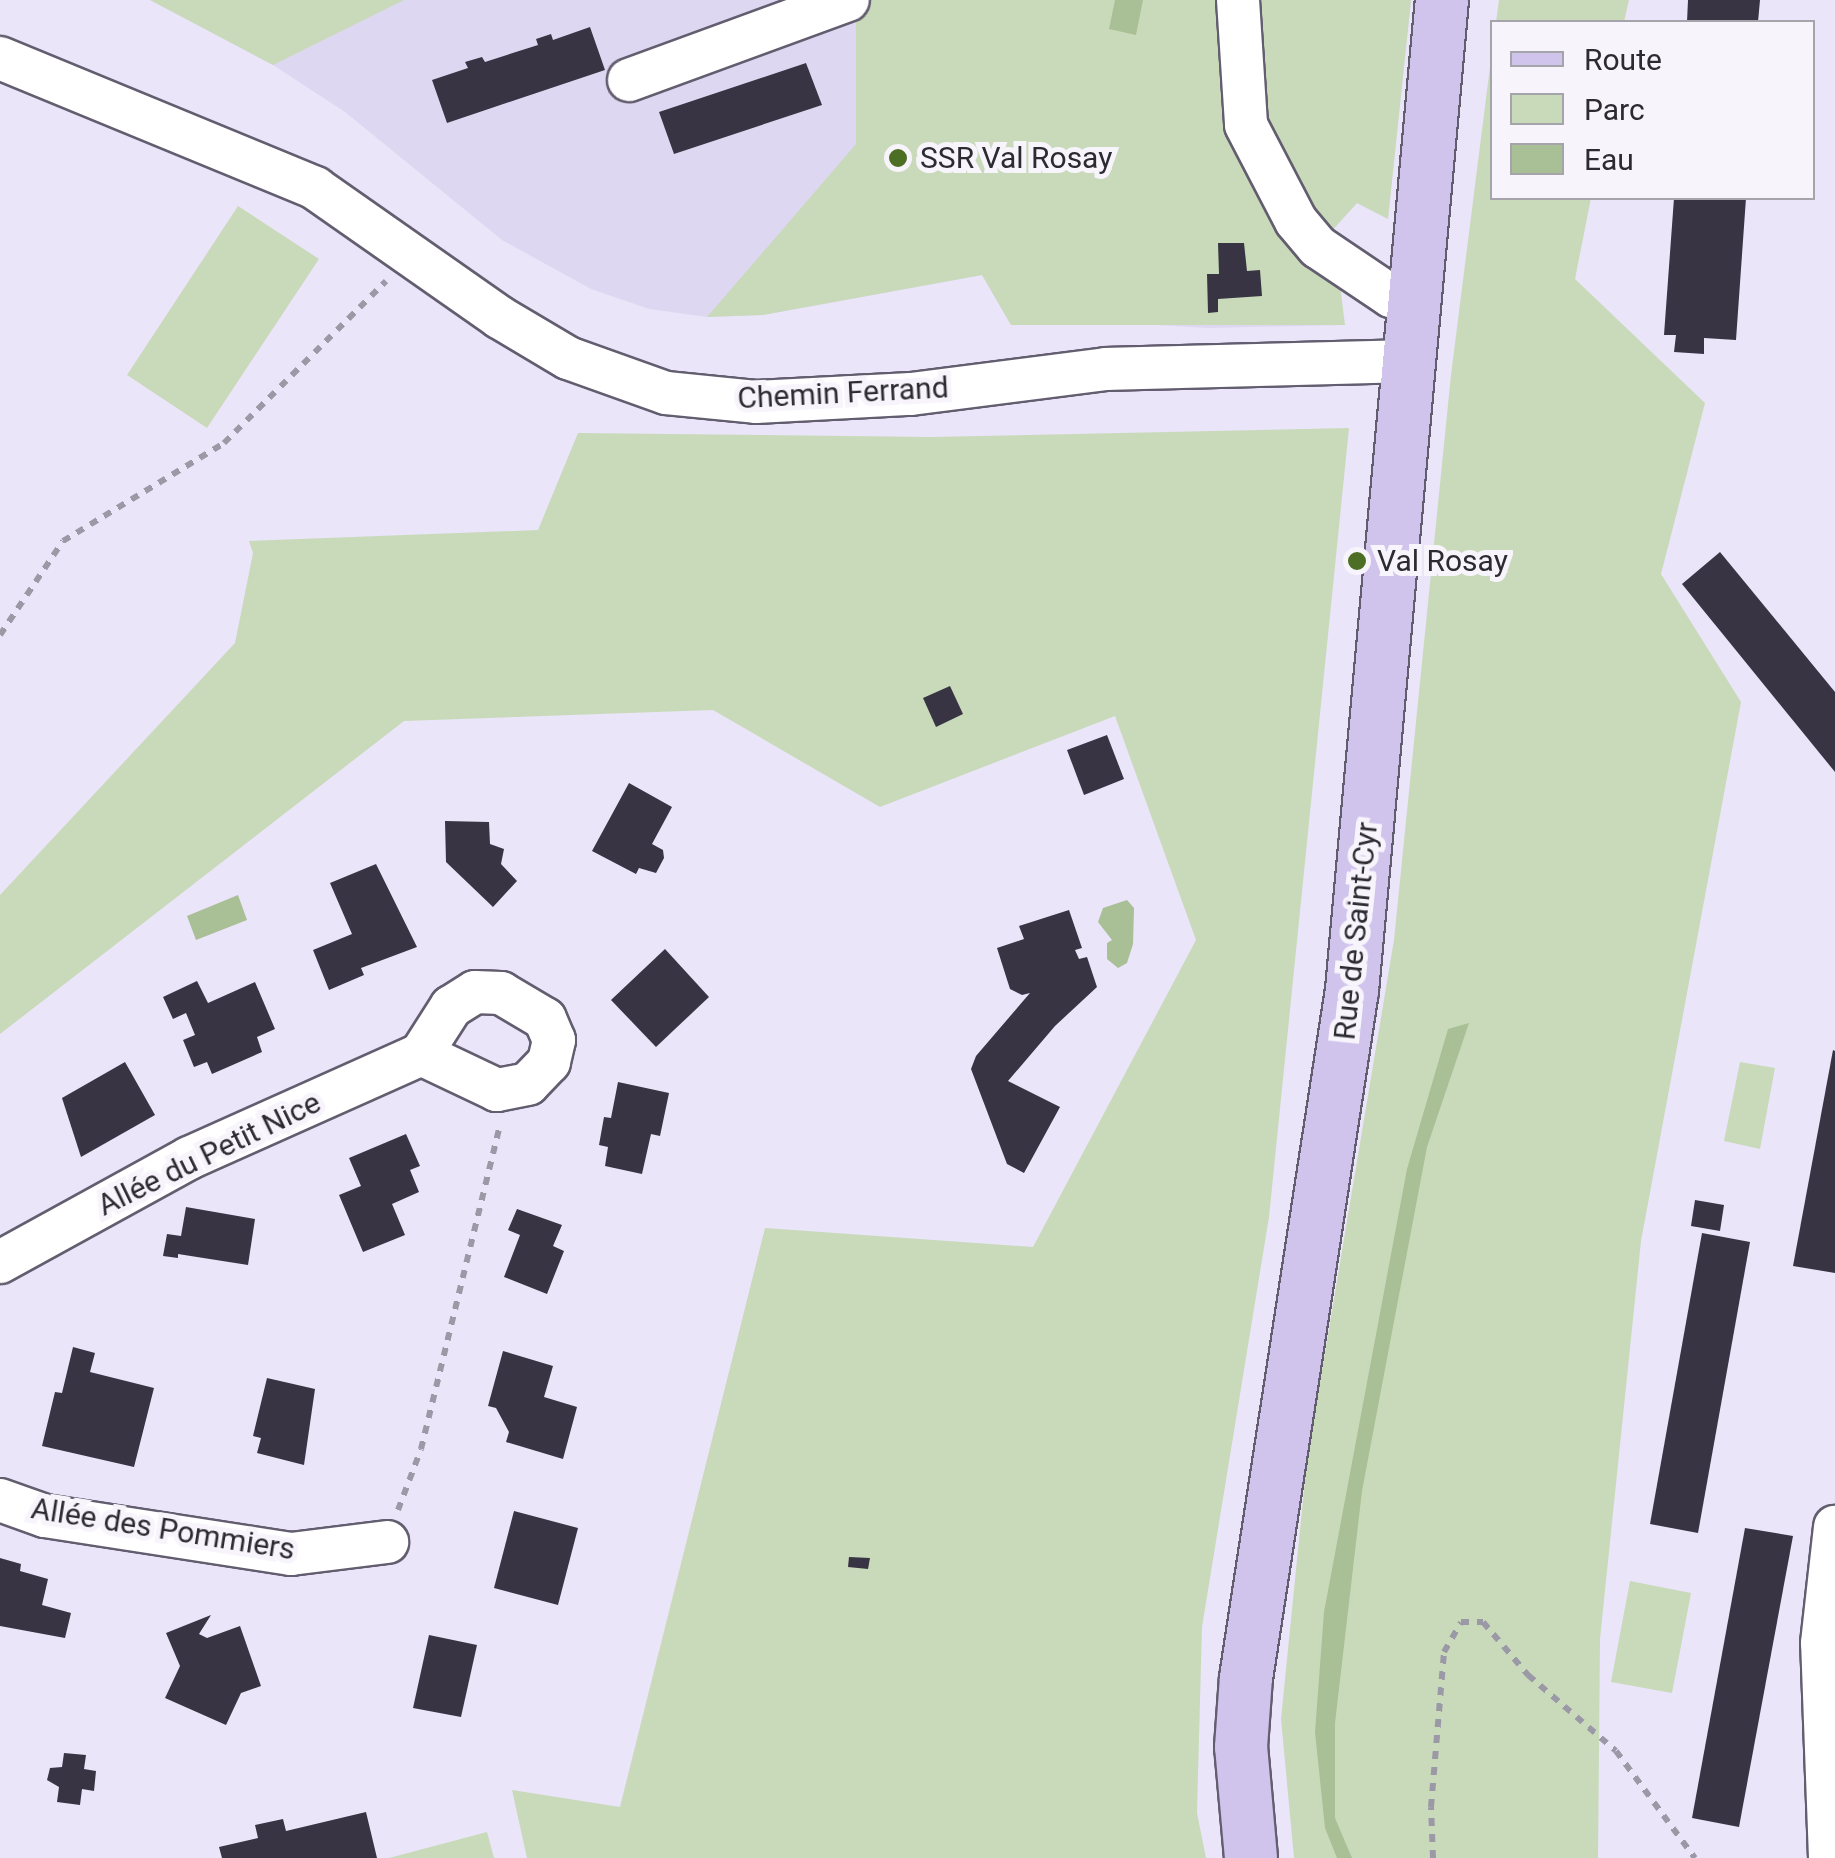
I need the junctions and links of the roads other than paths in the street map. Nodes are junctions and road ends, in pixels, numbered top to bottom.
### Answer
1 (848, 0) edge
2 (1238, 0) edge
3 (1442, 0) edge
4 (0, 58) edge
5 (628, 80) dead end
6 (1413, 298) junction
7 (1409, 361) junction
8 (420, 1054) junction
9 (0, 1262) edge
10 (0, 1500) edge
11 (1835, 1527) edge
12 (387, 1542) road end
13 (1251, 1858) edge
14 (1830, 1858) edge

1 - 5 street
2 - 6 street
3 - 6 main road, Rue de Saint-Cyr
4 - 7 street, Chemin Ferrand
6 - 7 main road, Rue de Saint-Cyr
7 - 13 main road, Rue de Saint-Cyr
8 - 8 street
8 - 9 street, Allée du Petit Nice
10 - 12 street, Allée des Pommiers
11 - 14 street

